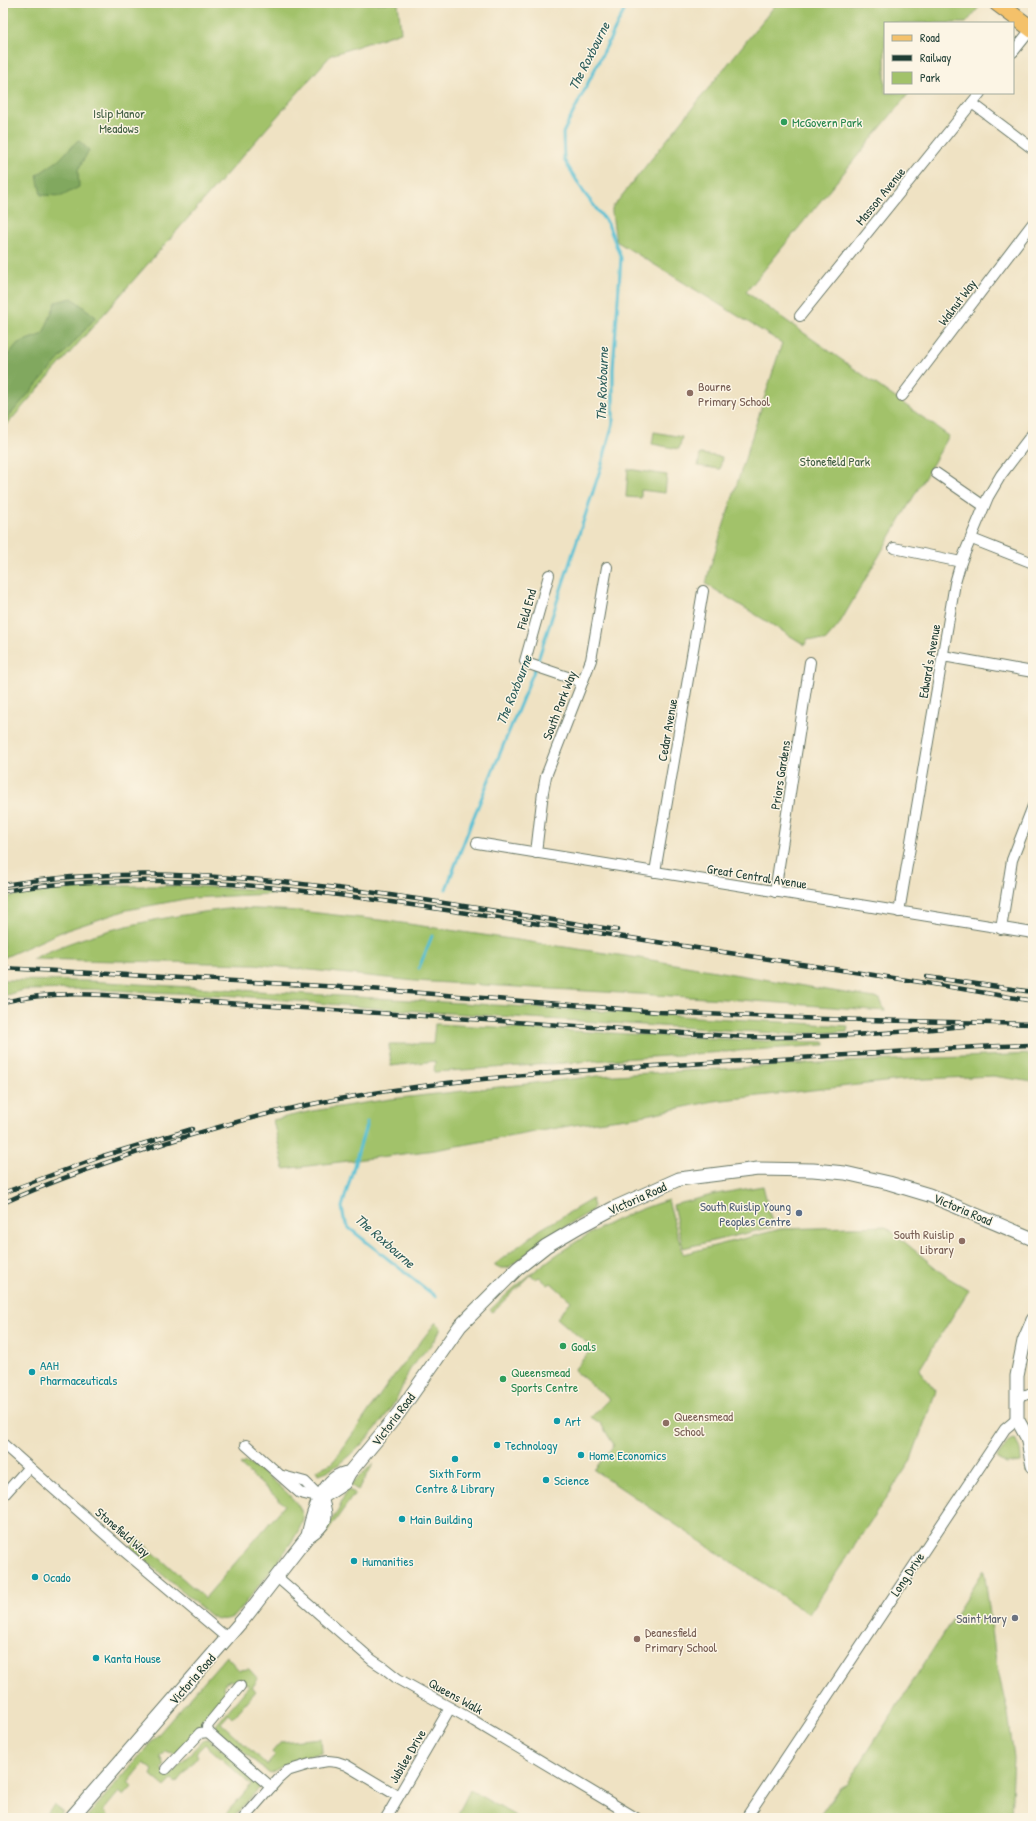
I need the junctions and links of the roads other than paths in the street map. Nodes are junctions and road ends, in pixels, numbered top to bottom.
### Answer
1 (997, 3) edge
2 (1032, 29) edge
3 (1014, 51) edge
4 (979, 94) edge
5 (972, 103) junction
6 (1033, 149) edge
7 (1033, 223) edge
8 (800, 316) dead end
9 (902, 396) dead end
10 (1033, 433) edge
11 (936, 473) dead end
12 (984, 506) junction
13 (972, 538) junction
14 (894, 548) dead end
15 (961, 562) junction
16 (1033, 563) edge
17 (607, 567) dead end
18 (549, 576) dead end
19 (703, 592) dead end
20 (943, 656) junction
21 (810, 662) dead end
22 (1033, 672) edge
23 (582, 682) junction
24 (1033, 806) edge
25 (477, 843) dead end
26 (536, 853) junction
27 (655, 872) junction
28 (775, 892) junction
29 (899, 912) junction
30 (1001, 929) junction
31 (1033, 933) edge
32 (1031, 1240) edge
33 (1033, 1320) edge
34 (1033, 1393) edge
35 (1017, 1396) junction
36 (1017, 1419) junction
37 (3, 1444) edge
38 (246, 1445) dead end
39 (1033, 1466) edge
40 (29, 1467) junction
41 (3, 1496) edge
42 (321, 1498) junction
43 (277, 1578) junction
44 (228, 1638) junction
45 (240, 1686) dead end
46 (450, 1708) junction
47 (208, 1732) junction
48 (166, 1769) dead end
49 (271, 1788) junction
50 (398, 1796) junction
51 (71, 1818) edge
52 (244, 1818) edge
53 (386, 1818) edge
54 (636, 1818) edge
55 (746, 1818) edge

1 - 2 main road
2 - 3 street
4 - 5 street, Masson Avenue
5 - 6 street
5 - 8 street, Masson Avenue
7 - 9 street, Walnut Way
10 - 12 street, Edward's Avenue
11 - 12 street
12 - 13 street, Edward's Avenue
13 - 15 street, Edward's Avenue
13 - 16 street
14 - 15 street
15 - 20 street, Edward's Avenue
17 - 23 street, South Park Way
18 - 23 street, Field End
19 - 27 street, Cedar Avenue
20 - 22 street
20 - 29 street, Edward's Avenue
21 - 28 street, Priors Gardens
23 - 26 street, South Park Way
24 - 30 street
25 - 26 street, Great Central Avenue
26 - 27 street, Great Central Avenue
27 - 28 street, Great Central Avenue
28 - 29 street, Great Central Avenue
29 - 30 street, Great Central Avenue
30 - 31 street, Great Central Avenue
32 - 42 street, Victoria Road
33 - 35 street
34 - 35 street
35 - 36 street
36 - 39 street
36 - 55 street, Long Drive
37 - 40 street, Stonefield Way
38 - 42 street
40 - 41 street
40 - 44 street, Stonefield Way
42 - 43 street, Victoria Road
43 - 44 street, Victoria Road
43 - 46 street, Queens Walk
44 - 51 street, Victoria Road
45 - 47 street
46 - 50 street, Jubilee Drive
46 - 54 street, Queens Walk
47 - 48 street
47 - 49 street
49 - 50 street
49 - 52 street
50 - 53 street, Jubilee Drive

